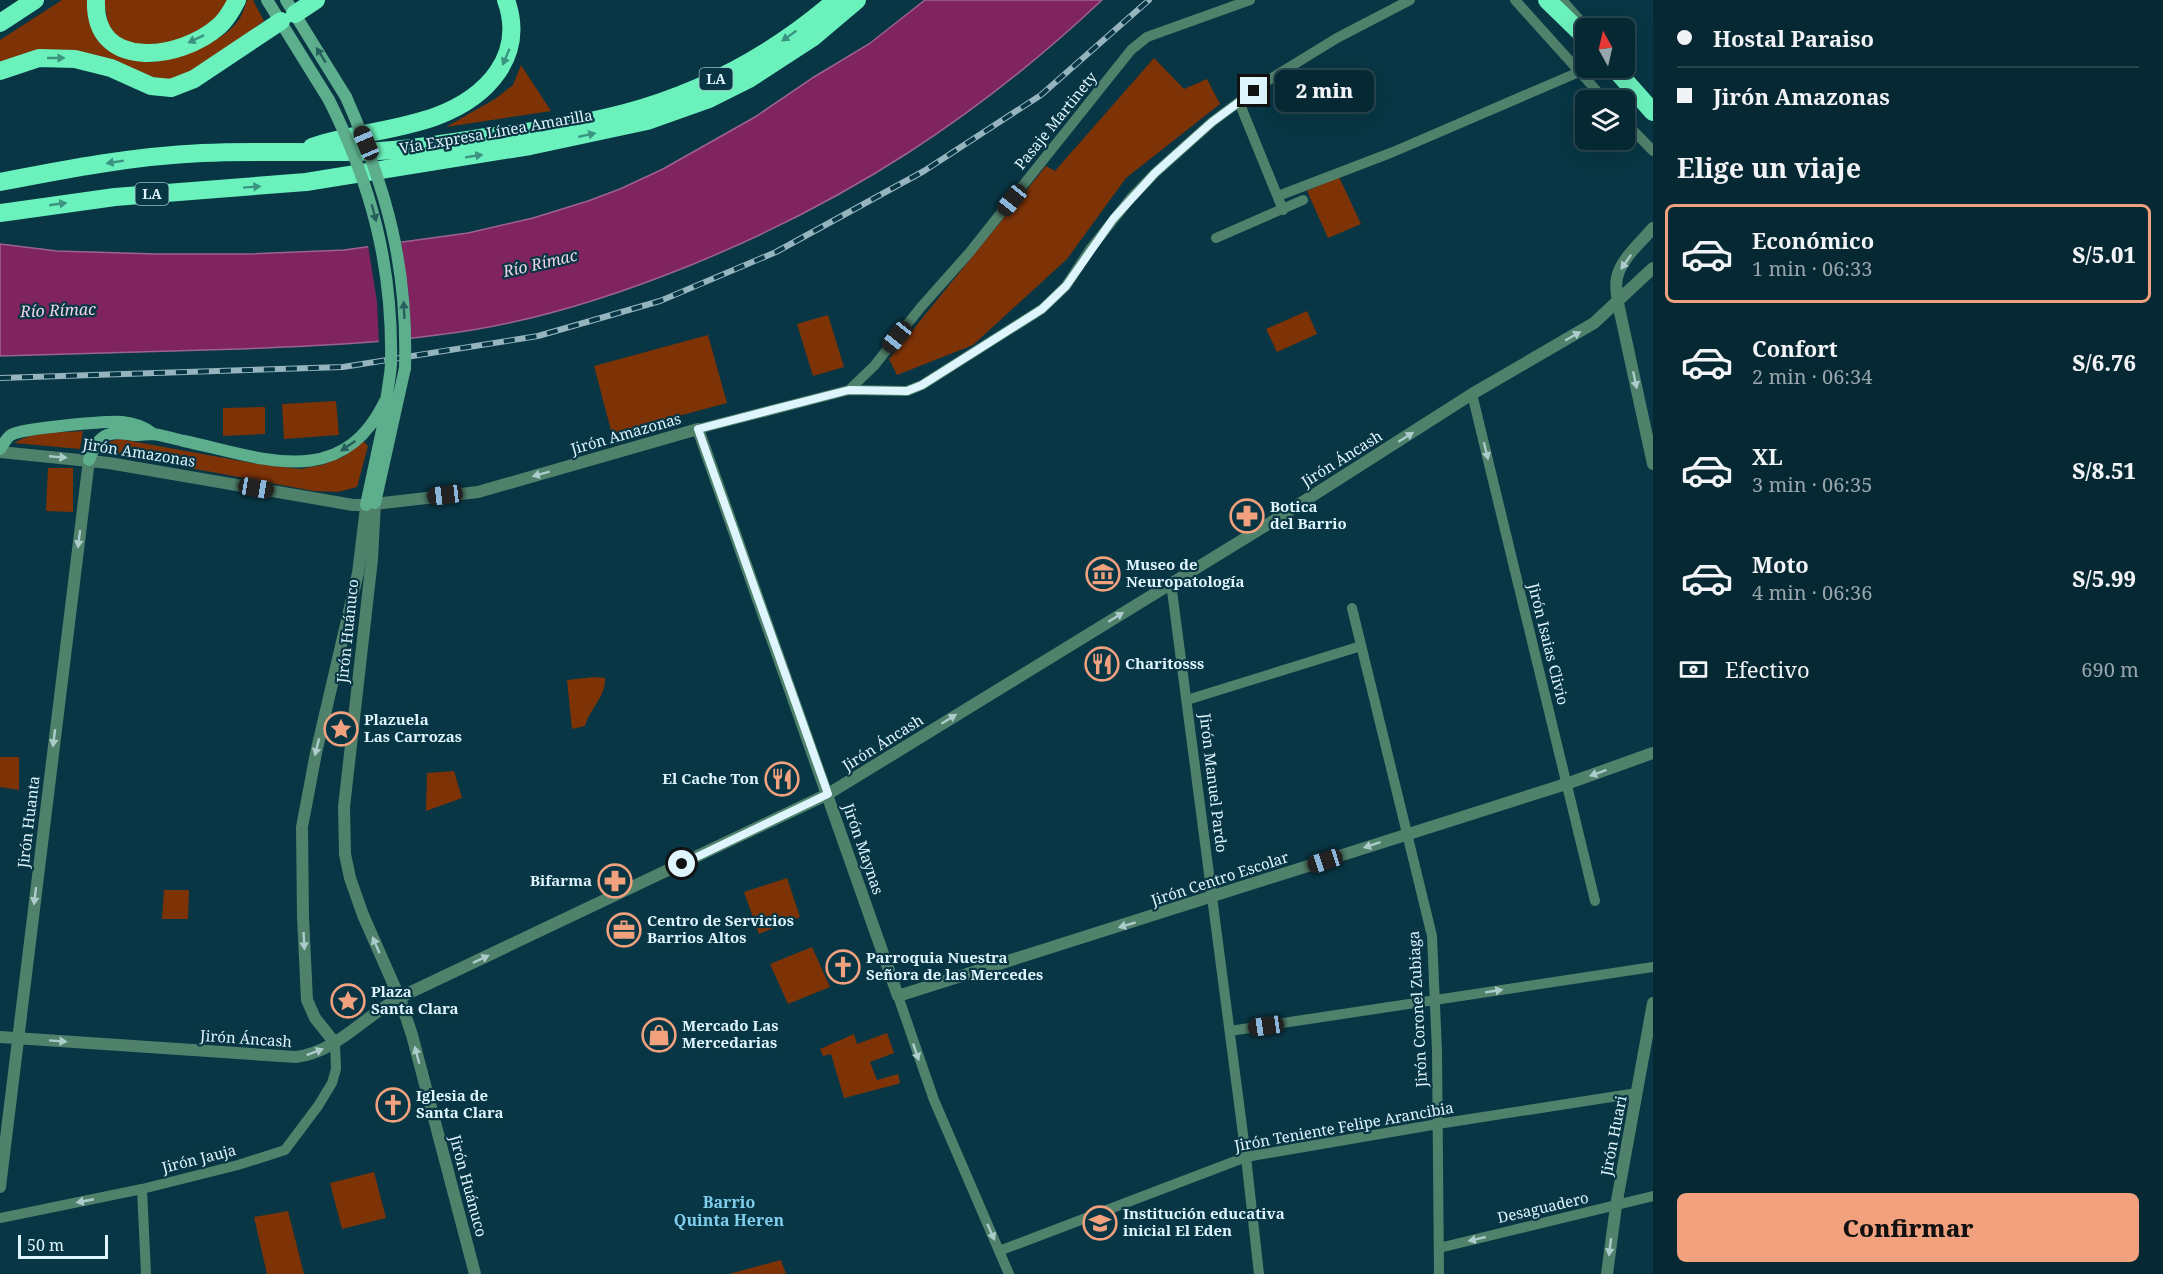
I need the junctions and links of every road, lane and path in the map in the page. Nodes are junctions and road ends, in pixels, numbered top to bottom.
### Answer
1 (35, 0) edge
2 (96, 0) edge
3 (237, 0) edge
4 (267, 0) edge
5 (316, 0) edge
6 (506, 0) edge
7 (836, 0) edge
8 (857, 0) edge
9 (1250, 0) edge
10 (1410, 0) edge
11 (1515, 0) edge
12 (1555, 4) edge
13 (287, 12) edge
14 (1575, 19) edge
15 (0, 23) edge
16 (1575, 26) edge
17 (1575, 68) edge
18 (0, 71) edge
19 (1575, 74) edge
20 (1585, 78) edge
21 (1624, 78) edge
22 (1631, 78) edge
23 (1596, 90) edge
24 (1648, 101) edge
25 (1239, 102) junction
26 (1635, 132) edge
27 (1653, 150) edge
28 (292, 153) junction
29 (0, 182) edge
30 (1278, 195) junction
31 (1303, 200) dead end
32 (1283, 210) junction
33 (0, 213) edge
34 (1653, 228) edge
35 (1216, 238) dead end
36 (1653, 268) edge
37 (1618, 303) junction
38 (849, 390) junction
39 (1472, 394) junction
40 (385, 401) junction
41 (698, 429) junction
42 (153, 434) junction
43 (0, 451) edge
44 (89, 460) junction
45 (1653, 464) edge
46 (371, 504) junction
47 (1172, 583) junction
48 (1352, 608) dead end
49 (1361, 646) junction
50 (1187, 700) junction
51 (1653, 753) edge
52 (1566, 784) junction
53 (828, 794) junction
54 (1409, 833) junction
55 (1212, 898) junction
56 (1595, 901) dead end
57 (1653, 967) edge
58 (898, 996) junction
59 (400, 999) junction
60 (1436, 1000) junction
61 (1653, 1003) edge
62 (1230, 1031) junction
63 (0, 1037) edge
64 (17, 1039) junction
65 (335, 1043) junction
66 (1637, 1093) junction
67 (1438, 1124) junction
68 (1246, 1157) junction
69 (0, 1187) edge
70 (142, 1189) junction
71 (1653, 1196) edge
72 (1616, 1206) junction
73 (0, 1218) edge
74 (1439, 1248) junction
75 (999, 1251) junction
76 (146, 1274) edge
77 (475, 1274) edge
78 (1009, 1274) edge
79 (1259, 1274) edge
80 (1439, 1274) edge
81 (1607, 1274) edge

1 - 15 highway
3 -> 2 highway
4 - 13 main road, Jirón Huánuco
5 - 13 highway
6 -> 28 highway
7 -> 28 highway, Vía Expresa Línea Amarilla / LA
33 -> 8 highway, Vía Expresa Línea Amarilla / LA
9 - 38 street, Pasaje Martinety
10 - 25 street, Jirón Amazonas
11 - 17 street
12 - 14 street
12 - 16 highway
18 -> 13 highway
13 -> 40 main road, Jirón Huánuco, bridge
46 -> 13 main road, Jirón Huánuco, bridge
19 - 30 street
20 - 23 street
21 - 24 highway
22 - 24 street
25 - 30 street
25 - 38 street, Jirón Amazonas
26 - 27 street
28 -> 29 highway, Vía Expresa Línea Amarilla / LA
30 - 32 street
31 - 32 street
32 - 35 street
34 -> 37 street
36 - 37 street, Jirón Áncash
39 -> 37 street, Jirón Áncash
37 -> 45 street
38 - 41 street, Jirón Amazonas
47 -> 39 street, Jirón Áncash
39 -> 52 street, Jirón Isaias Clivio
40 -> 42 main road
40 - 46 main road, Jirón Huánuco
41 -> 46 street, Jirón Amazonas
41 - 53 street, Jirón Maynas
42 - 43 main road
42 - 44 main road
43 -> 44 street, Jirón Amazonas
44 - 46 street, Jirón Amazonas
44 -> 64 street, Jirón Huanta
59 -> 46 street, Jirón Huánuco
46 -> 65 street, Jirón Huánuco
47 - 50 street, Jirón Manuel Pardo
53 -> 47 street, Jirón Áncash
48 - 49 street, Jirón Coronel Zubiaga
49 - 50 street
49 - 54 street, Jirón Coronel Zubiaga
50 - 55 street, Jirón Manuel Pardo
51 -> 52 street, Jirón Centro Escolar
52 - 54 street, Jirón Centro Escolar
52 - 56 street, Jirón Isaias Clivio
53 - 58 street, Jirón Maynas
59 -> 53 street, Jirón Áncash
54 -> 55 street, Jirón Centro Escolar
54 - 60 street, Jirón Coronel Zubiaga
55 -> 58 street, Jirón Centro Escolar
55 - 62 street, Jirón Manuel Pardo
60 -> 57 street
58 -> 75 street, Jirón Maynas
59 - 65 street, Jirón Áncash
77 -> 59 street, Jirón Huánuco
60 - 62 street
60 - 67 street, Jirón Coronel Zubiaga
61 - 66 street, Jirón Huari
62 - 68 street, Jirón Manuel Pardo
63 - 64 street, Jirón Áncash
64 -> 65 street, Jirón Áncash
64 - 69 street, Jirón Huanta
65 - 70 street, Jirón Jauja
66 - 67 street, Jirón Teniente Felipe Arancibia
66 - 72 street, Jirón Huari
67 - 68 street, Jirón Teniente Felipe Arancibia
67 - 74 street, Jirón Coronel Zubiaga
68 - 75 street, Jirón Teniente Felipe Arancibia
68 - 79 street, Jirón Manuel Pardo
70 -> 73 street, Jirón Jauja
70 - 76 street
71 - 72 street, Desaguadero
72 -> 74 street, Desaguadero
72 -> 81 street, Jirón Huari
74 - 80 street, Jirón Coronel Zubiaga
75 - 78 street, Jirón Maynas

